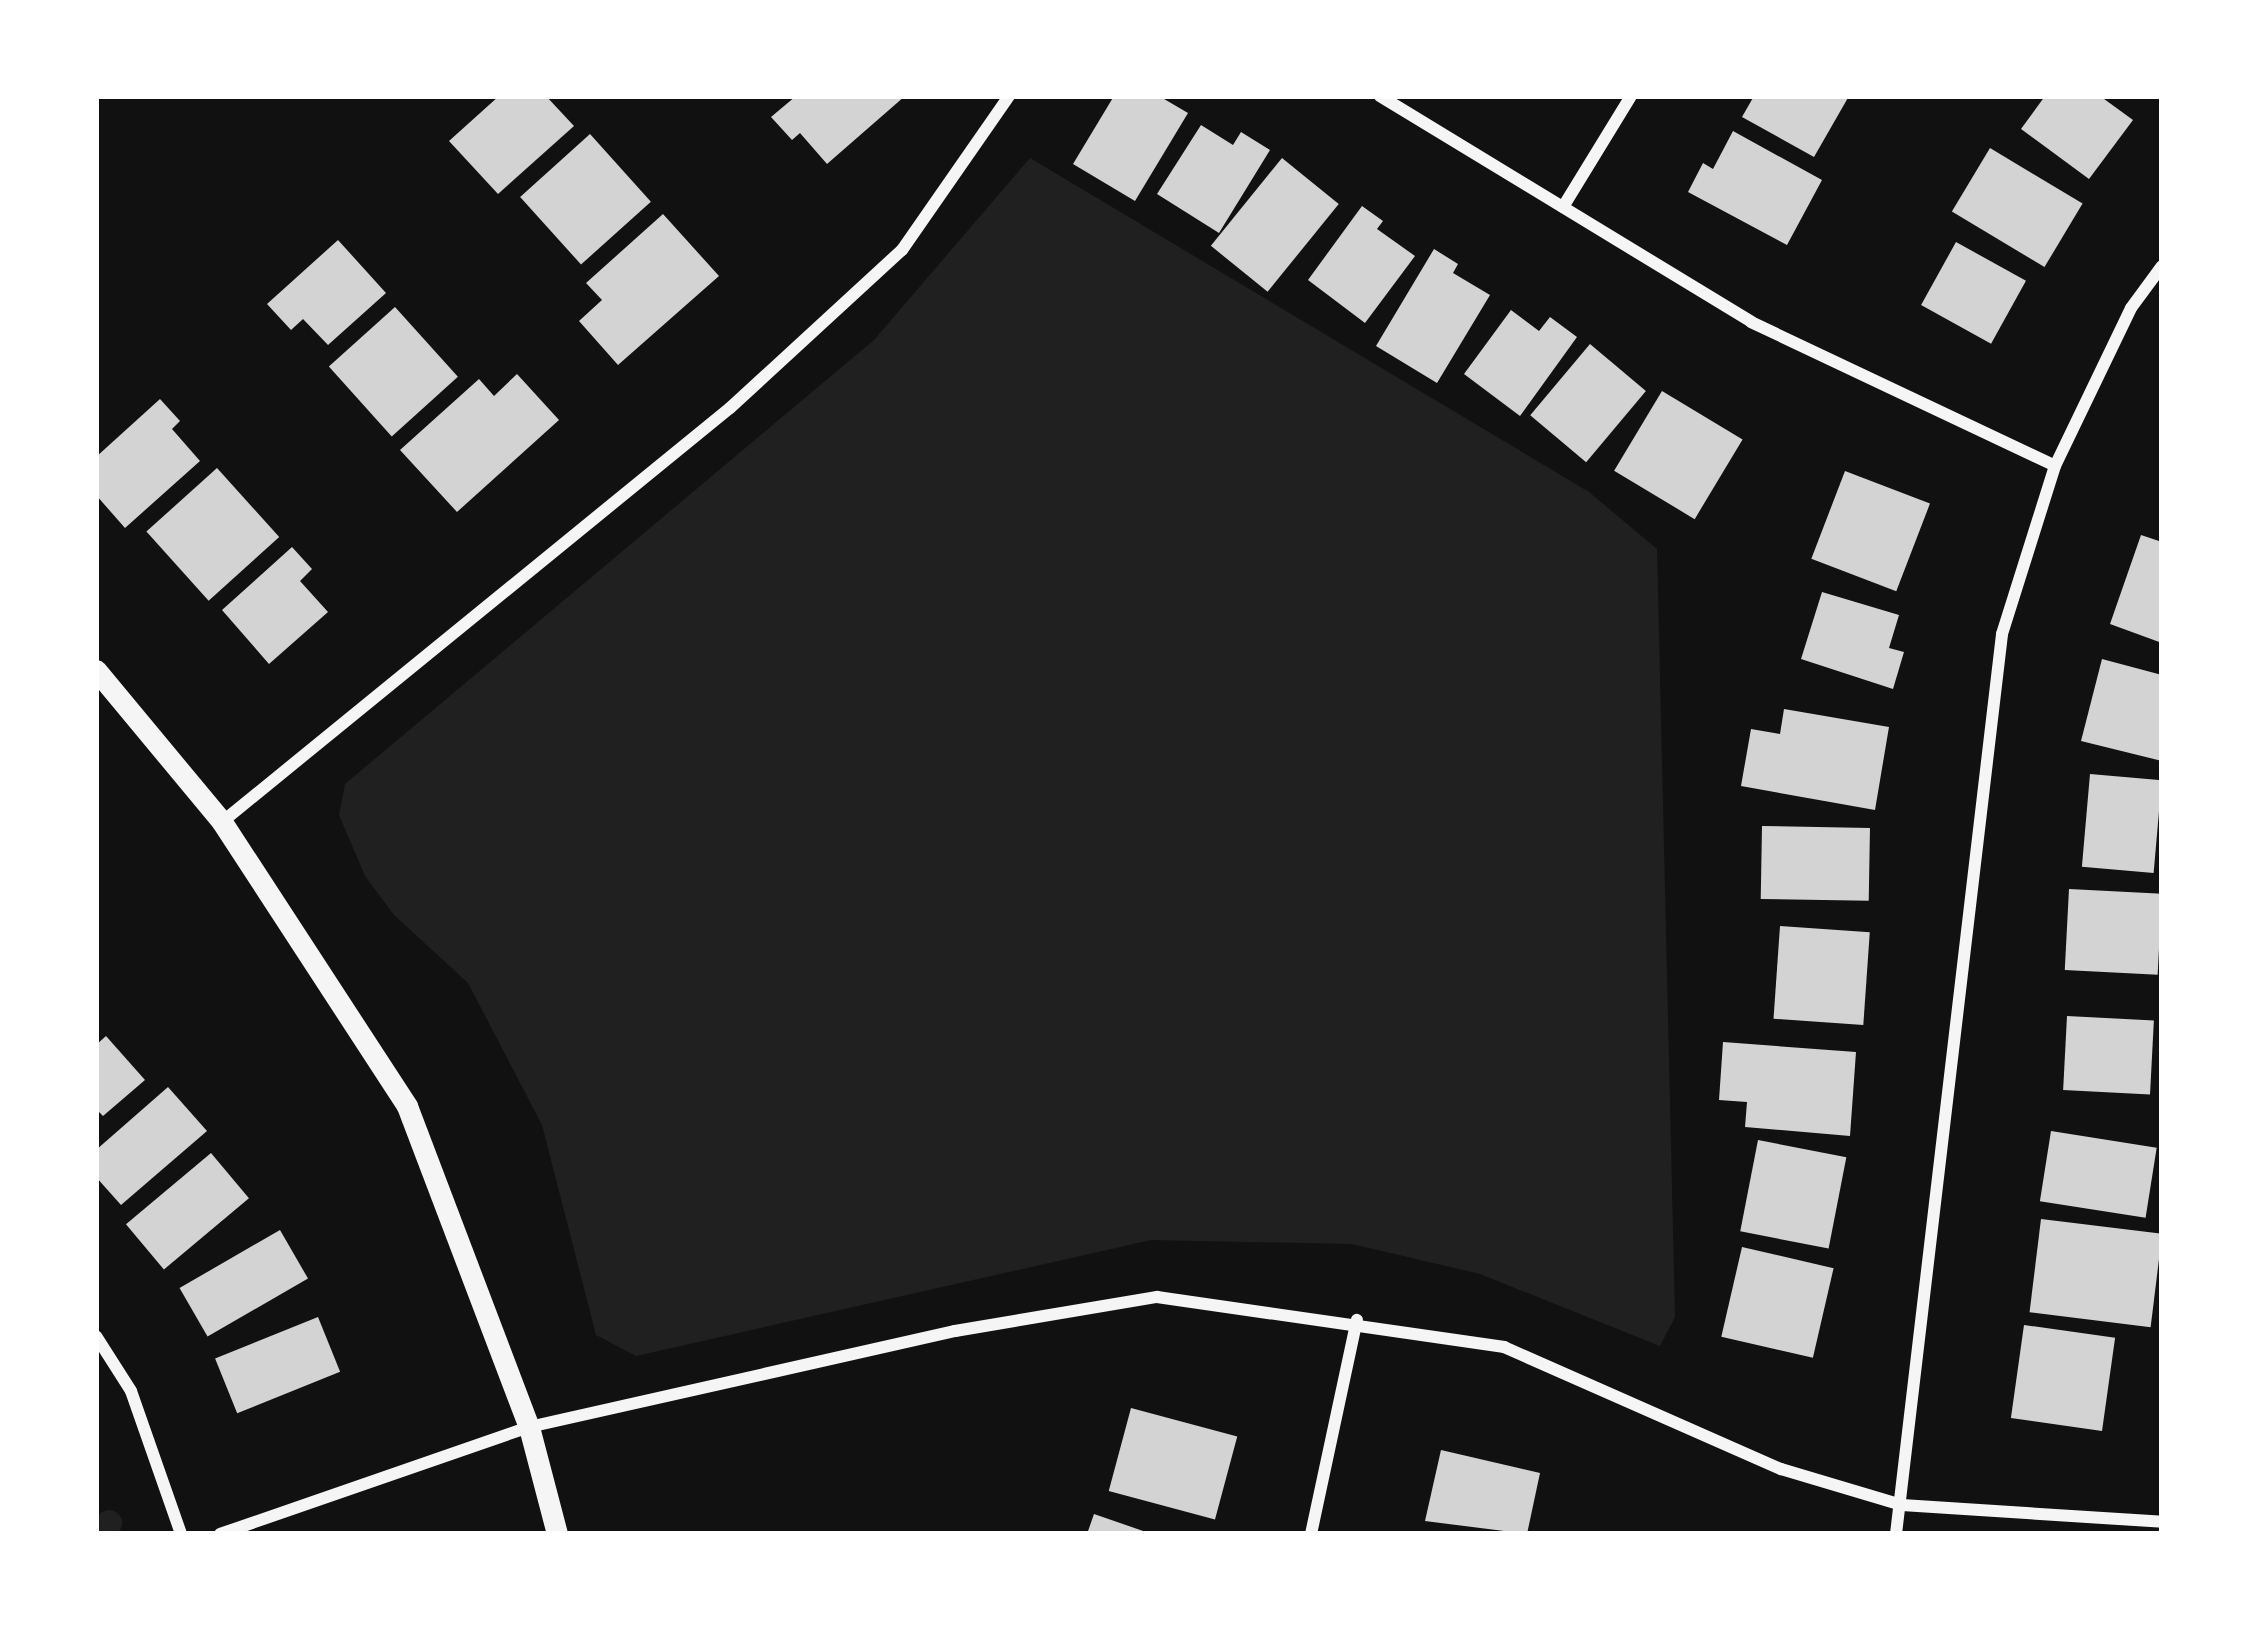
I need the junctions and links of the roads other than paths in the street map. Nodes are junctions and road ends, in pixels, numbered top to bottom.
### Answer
1 (1009, 96) edge
2 (1380, 96) edge
3 (1631, 96) edge
4 (1563, 207) junction
5 (2162, 266) edge
6 (2055, 466) junction
7 (96, 670) edge
8 (222, 822) junction
9 (1357, 1319) junction
10 (96, 1336) edge
11 (529, 1427) junction
12 (1902, 1505) junction
13 (2162, 1522) edge
14 (181, 1534) edge
15 (220, 1534) edge
16 (557, 1534) edge
17 (1311, 1534) edge
18 (1896, 1534) edge

1 - 8 street
2 - 4 street
3 - 4 street
4 - 6 street
5 - 6 street
6 - 12 street
7 - 8 street
8 - 11 street
9 - 11 street
9 - 12 street
9 - 17 street
10 - 14 street
11 - 15 street
11 - 16 street
12 - 13 street
12 - 18 street

